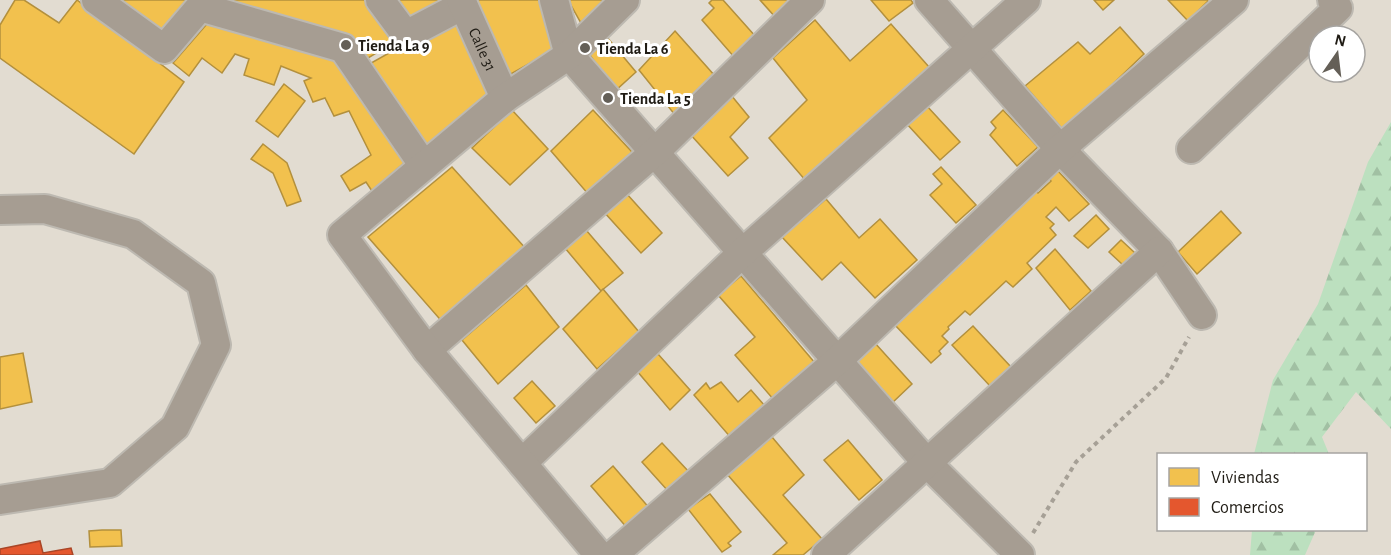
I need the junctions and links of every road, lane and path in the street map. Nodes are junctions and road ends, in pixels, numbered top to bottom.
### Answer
1 (96, 0) edge
2 (380, 0) edge
3 (554, 0) edge
4 (625, 0) edge
5 (810, 0) edge
6 (929, 0) edge
7 (1026, 0) edge
8 (1234, 0) edge
9 (462, 3) edge
10 (1341, 3) edge
11 (201, 4) edge
12 (971, 49) junction
13 (569, 55) junction
14 (506, 98) junction
15 (1060, 149) junction
16 (1191, 149) dead end
17 (656, 151) junction
18 (424, 166) junction
19 (0, 210) edge
20 (1159, 251) junction
21 (743, 252) junction
22 (1202, 315) joint
23 (427, 350) junction
24 (837, 361) junction
25 (522, 463) junction
26 (928, 464) junction
27 (0, 500) edge
28 (599, 555) edge
29 (613, 555) edge
30 (826, 555) edge
31 (1020, 555) edge

1 - 11 street
2 - 9 street
3 - 13 street
4 - 13 street
5 - 17 street
6 - 12 street
7 - 12 street
8 - 15 street
9 - 14 street, Calle 31
10 - 16 street
11 - 18 street
12 - 15 street
12 - 21 street
13 - 14 street
13 - 17 street
14 - 18 street
15 - 20 street
15 - 24 street
17 - 21 street
17 - 23 street
18 - 23 street
19 - 27 street
20 - 22 street
20 - 26 street
21 - 24 street
21 - 25 street
22 - 31 path
23 - 25 street
24 - 26 street
24 - 29 street
25 - 28 street
26 - 30 street
26 - 31 street

